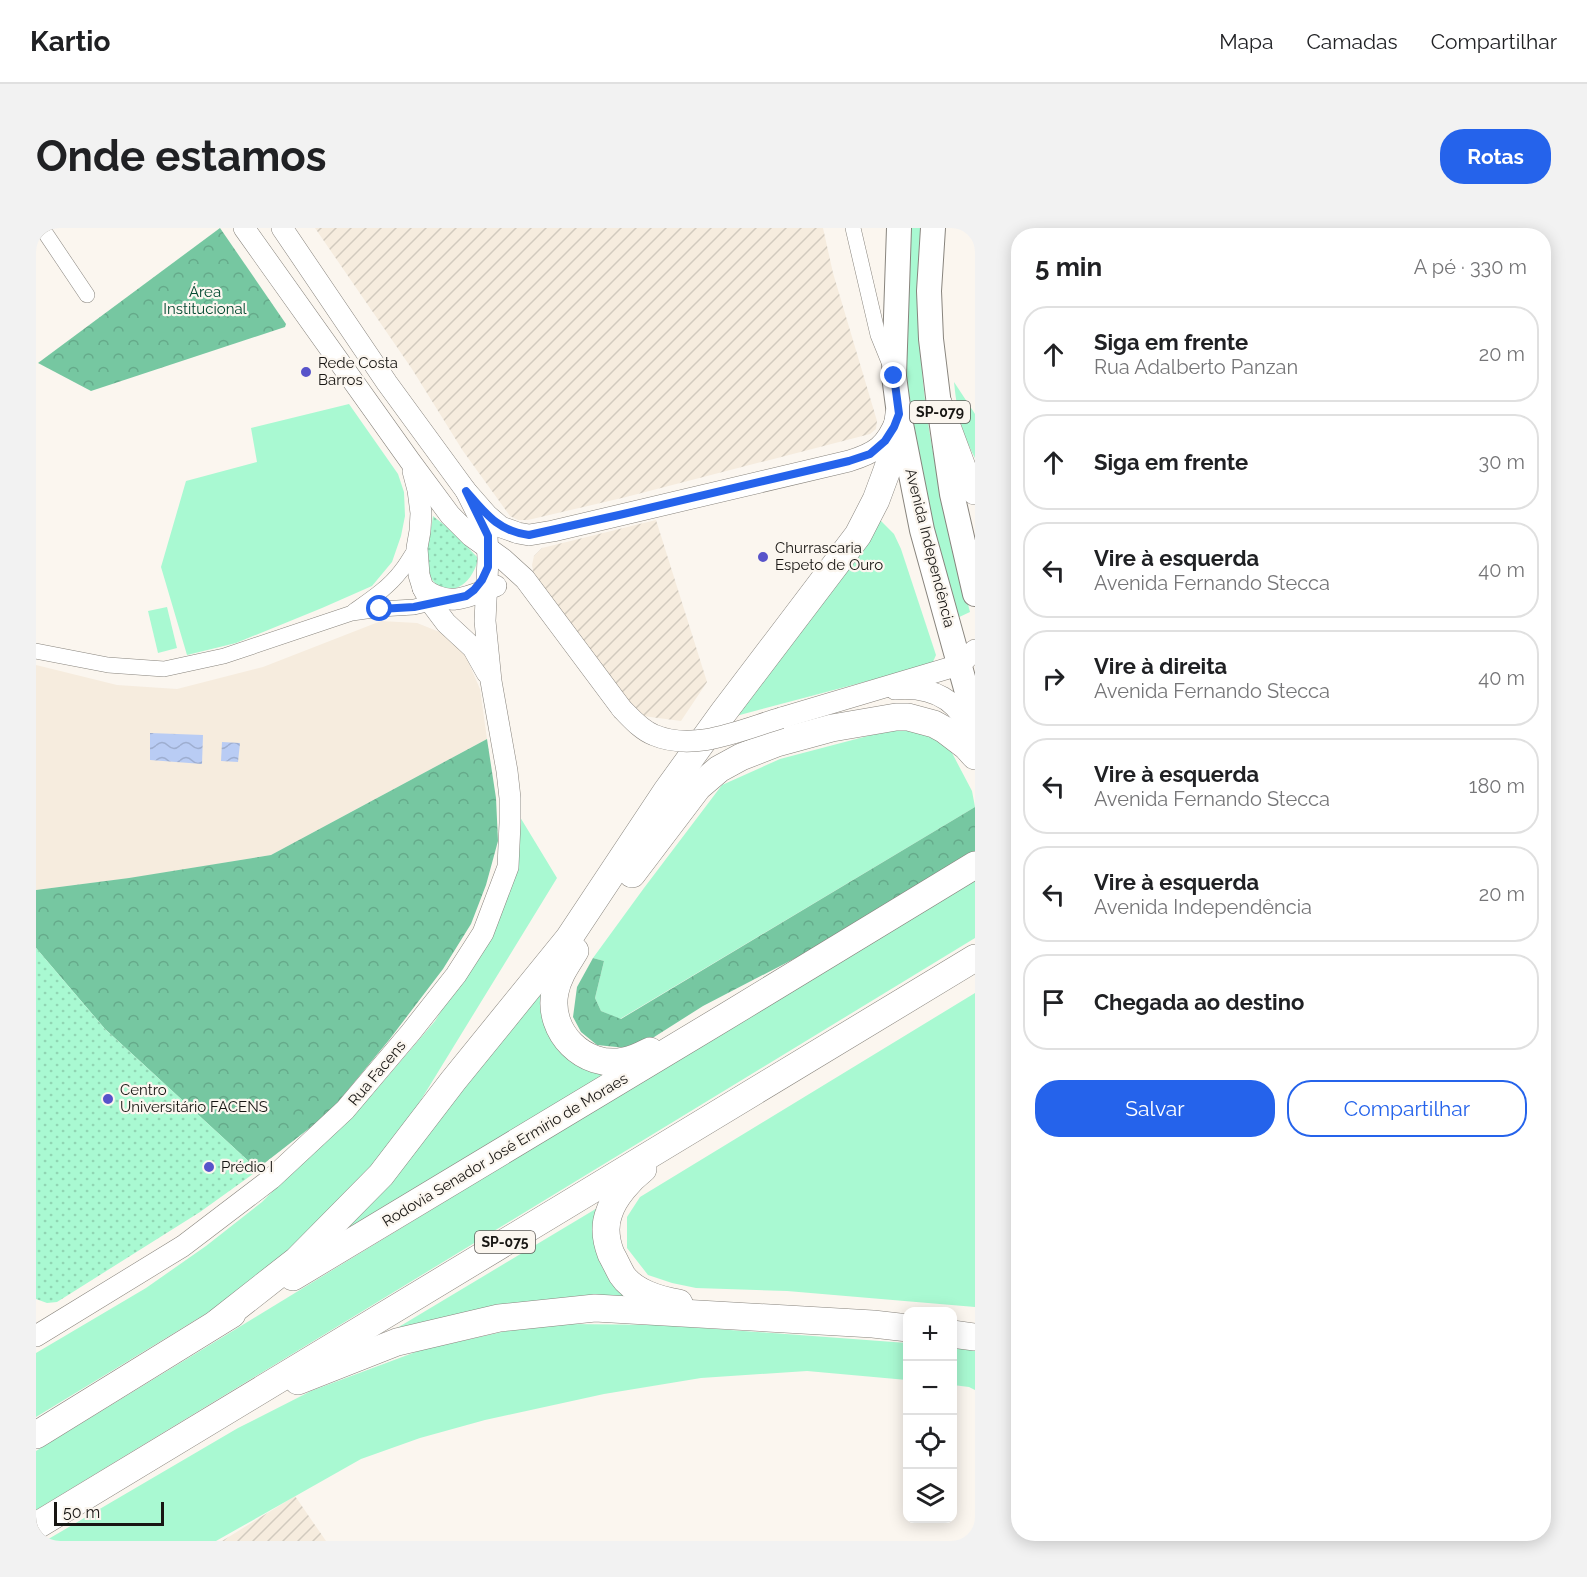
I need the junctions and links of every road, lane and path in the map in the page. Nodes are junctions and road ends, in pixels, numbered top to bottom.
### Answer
1 (42, 228) edge
2 (244, 228) edge
3 (282, 228) edge
4 (854, 228) edge
5 (899, 228) edge
6 (933, 228) edge
7 (87, 295) dead end
8 (315, 327) junction
9 (894, 376) junction
10 (387, 383) junction
11 (939, 405) junction
12 (899, 414) junction
13 (410, 462) junction
14 (466, 491) junction
15 (975, 491) edge
16 (417, 548) junction
17 (525, 579) junction
18 (460, 587) junction
19 (975, 594) edge
20 (352, 613) junction
21 (36, 651) edge
22 (967, 657) edge
23 (491, 681) junction
24 (880, 690) junction
25 (975, 721) edge
26 (975, 747) edge
27 (975, 756) edge
28 (975, 865) edge
29 (975, 958) edge
30 (725, 1017) junction
31 (706, 1122) junction
32 (903, 1318) edge
33 (218, 1322) junction
34 (957, 1322) edge
35 (975, 1323) edge
36 (903, 1327) edge
37 (957, 1335) edge
38 (36, 1336) edge
39 (975, 1337) edge
40 (229, 1407) junction
41 (36, 1435) edge
42 (36, 1526) edge

1 - 7 street
2 - 8 main road
3 - 10 main road
4 - 9 street
5 - 9 main road, Avenida Independência / SP-079
6 - 11 main road, SP-079
8 - 10 main road
8 - 13 main road
9 - 12 main road, Avenida Independência / SP-079
10 - 14 main road
11 - 15 highway
11 - 19 main road, SP-079
12 - 14 main road
12 - 22 main road, Avenida Independência / SP-079
12 - 33 highway
13 - 16 main road
13 - 18 main road
14 - 18 main road
16 - 18 main road
16 - 20 street
17 - 18 main road
17 - 18 main road
17 - 24 main road, bridge
18 - 20 street
18 - 23 main road, Rua Facens
18 - 23 main road, Rua Facens
20 - 21 street
22 - 24 main road
22 - 25 main road, Avenida Independência / SP-079
23 - 38 main road, Rua Facens
24 - 26 main road
27 - 30 highway
28 - 30 highway, Rodovia Senador José Ermírio de Moraes
29 - 31 highway, SP-075
30 - 33 highway, Rodovia Senador José Ermírio de Moraes
31 - 32 highway
31 - 40 highway, SP-075
33 - 41 highway, Rodovia Senador José Ermírio de Moraes
34 - 35 highway
36 - 40 highway
37 - 39 highway
40 - 42 highway, SP-075

